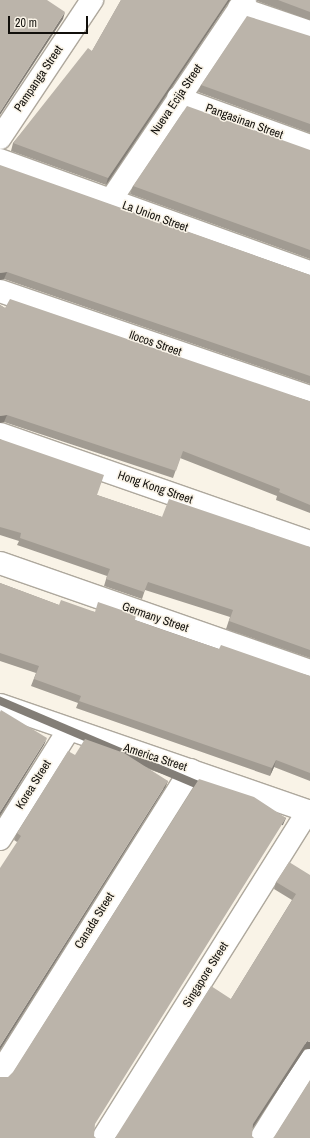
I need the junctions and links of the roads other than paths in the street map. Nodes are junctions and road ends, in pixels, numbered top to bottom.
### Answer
1 (92, 0) edge
2 (242, 4) edge
3 (310, 32) edge
4 (178, 98) junction
5 (0, 138) edge
6 (310, 146) edge
7 (0, 160) edge
8 (110, 202) junction
9 (310, 272) edge
10 (0, 291) edge
11 (310, 397) edge
12 (0, 434) edge
13 (310, 542) edge
14 (0, 564) edge
15 (310, 671) edge
16 (0, 706) edge
17 (68, 730) junction
18 (191, 770) junction
19 (309, 812) edge
20 (0, 839) edge
21 (310, 1060) edge
22 (0, 1073) edge
23 (104, 1138) edge
24 (261, 1138) edge

1 - 5 street, Pampanga Street
2 - 3 street
2 - 4 street, Nueva Ecija Street
4 - 6 street, Pangasinan Street
4 - 8 street, Nueva Ecija Street
7 - 8 street, La Union Street
8 - 9 street, La Union Street
10 - 11 street, Ilocos Street
12 - 13 street, Hong Kong Street
14 - 15 street, Germany Street
16 - 17 street, America Street
17 - 18 street, America Street
17 - 20 street, Korea Street
18 - 19 street, America Street
18 - 22 street, Canada Street
19 - 23 street, Singapore Street
21 - 24 street

